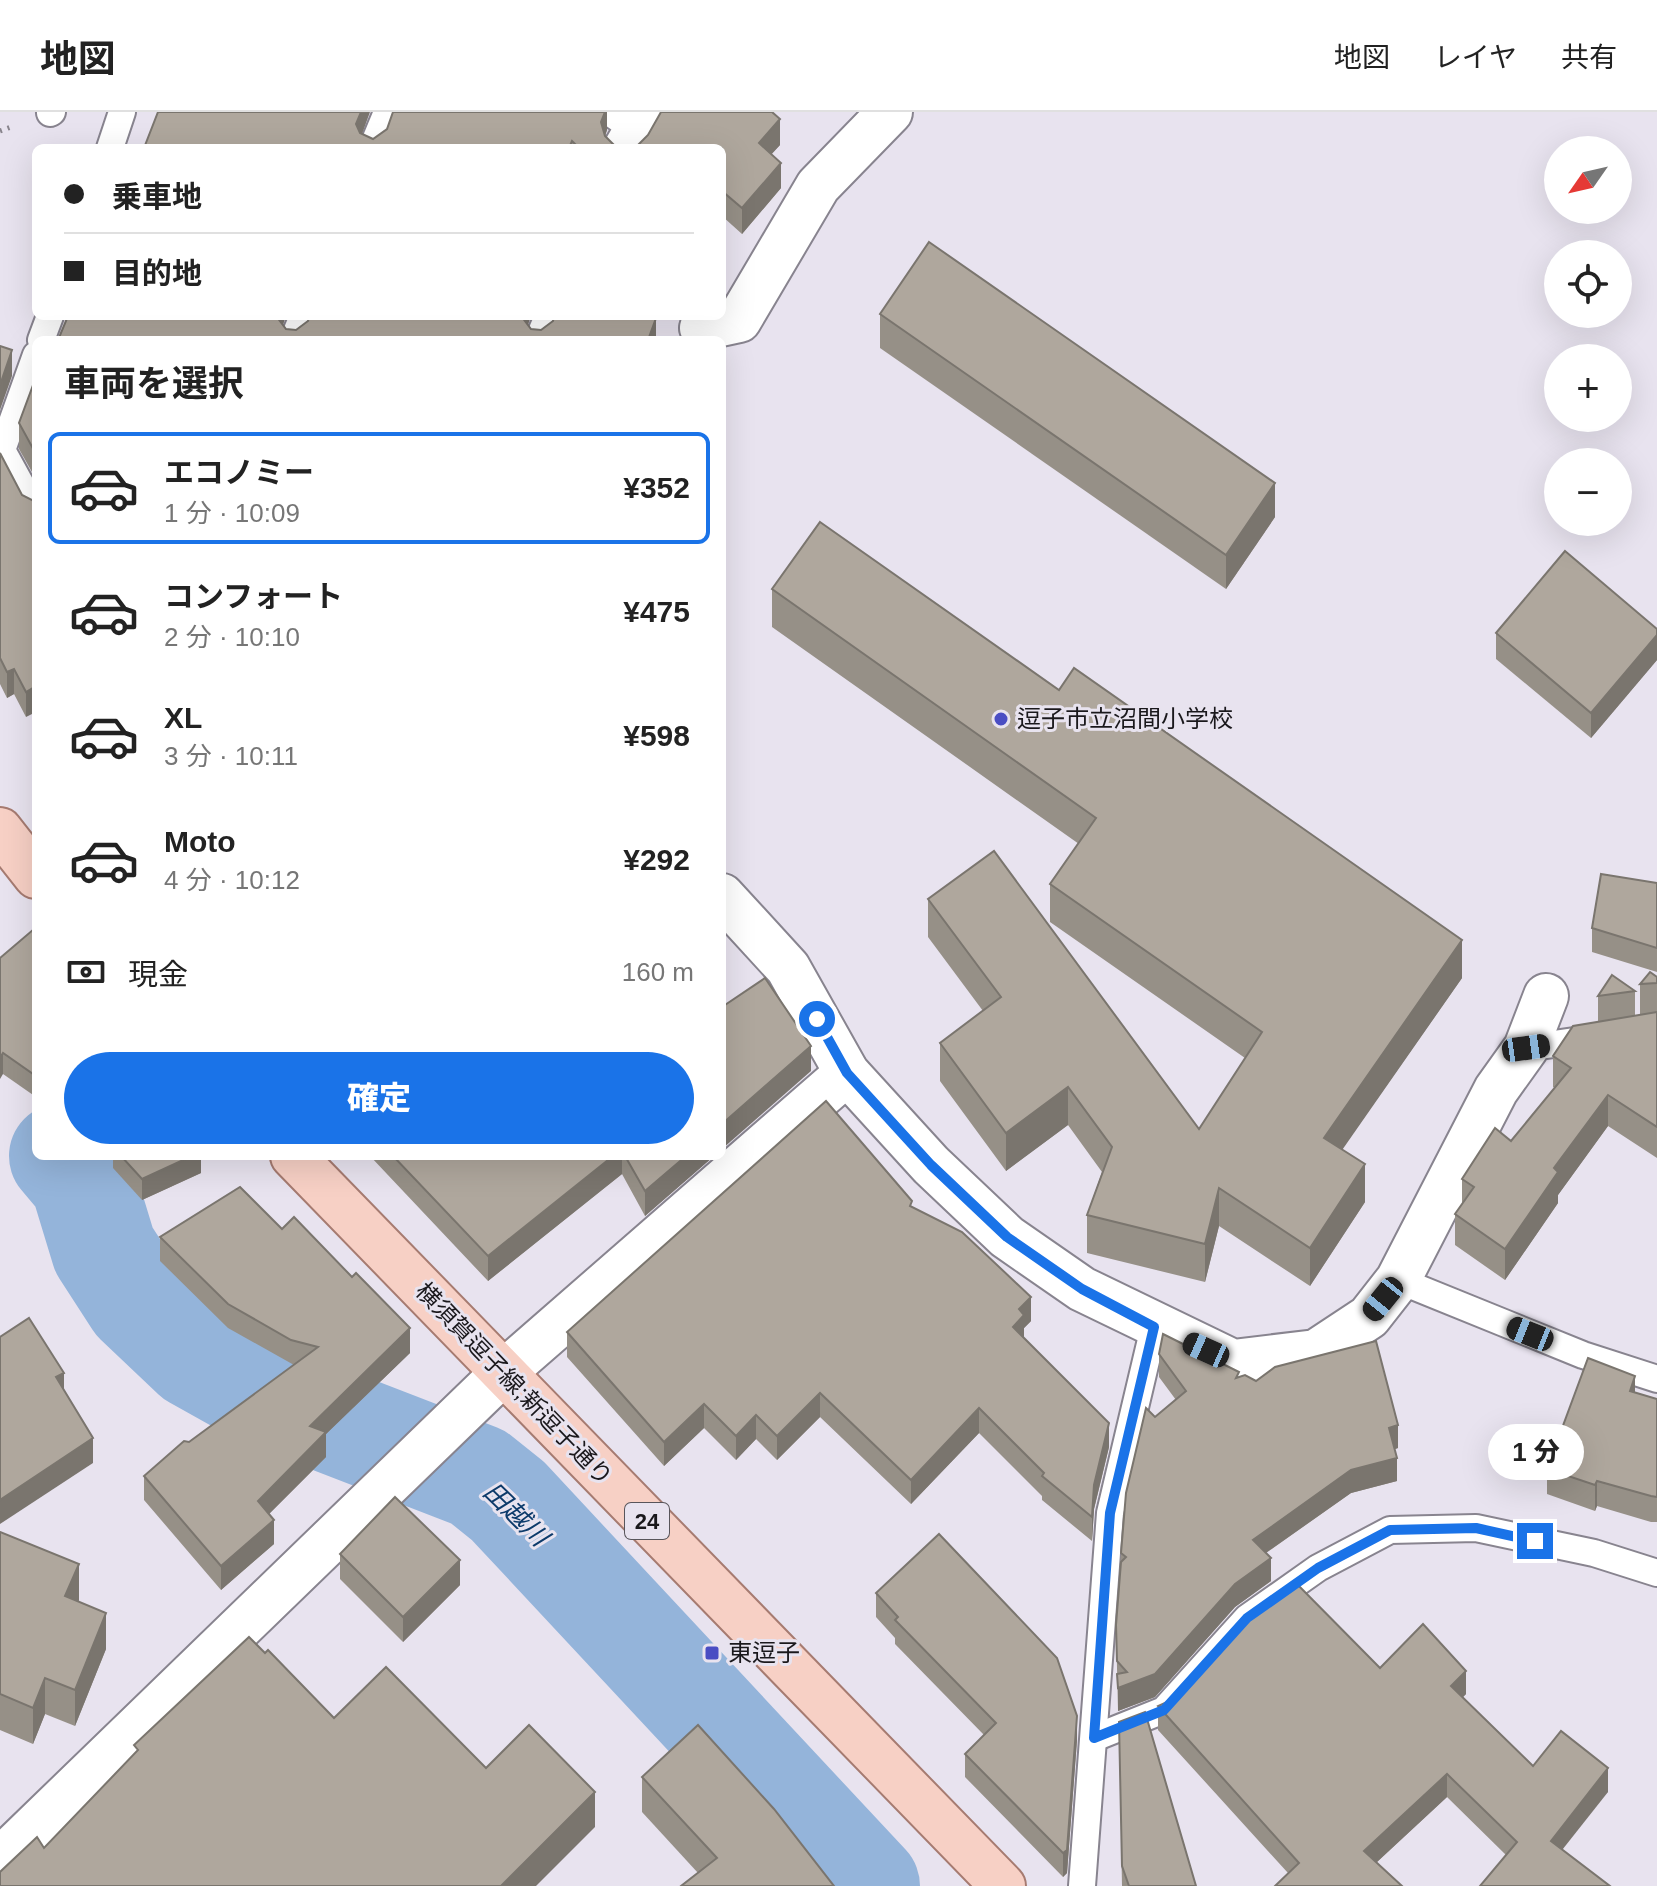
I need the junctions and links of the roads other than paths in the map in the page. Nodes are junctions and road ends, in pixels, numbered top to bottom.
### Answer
1 (122, 112) edge
2 (387, 112) edge
3 (890, 112) edge
4 (111, 144) edge
5 (374, 144) edge
6 (697, 328) edge
7 (32, 366) edge
8 (32, 505) edge
9 (0, 830) edge
10 (32, 871) edge
11 (726, 900) edge
12 (1546, 996) dead end
13 (1657, 1029) edge
14 (1526, 1048) junction
15 (847, 1073) junction
16 (297, 1160) edge
17 (1398, 1280) junction
18 (1154, 1327) junction
19 (503, 1373) junction
20 (1657, 1379) edge
21 (1657, 1573) edge
22 (1094, 1738) junction
23 (0, 1860) edge
24 (1003, 1886) edge
25 (1082, 1886) edge

1 - 4 lane
2 - 5 lane
3 - 6 street
7 - 8 lane
9 - 10 main road
11 - 15 street
12 - 14 street
13 - 14 lane
14 - 17 street
15 - 18 street
15 - 19 street
16 - 19 main road, 横須賀逗子線;新逗子通り / 24
17 - 18 street
17 - 20 lane
18 - 22 lane
19 - 23 street
19 - 24 main road, 横須賀逗子線;新逗子通り / 24
21 - 22 lane
22 - 25 lane

